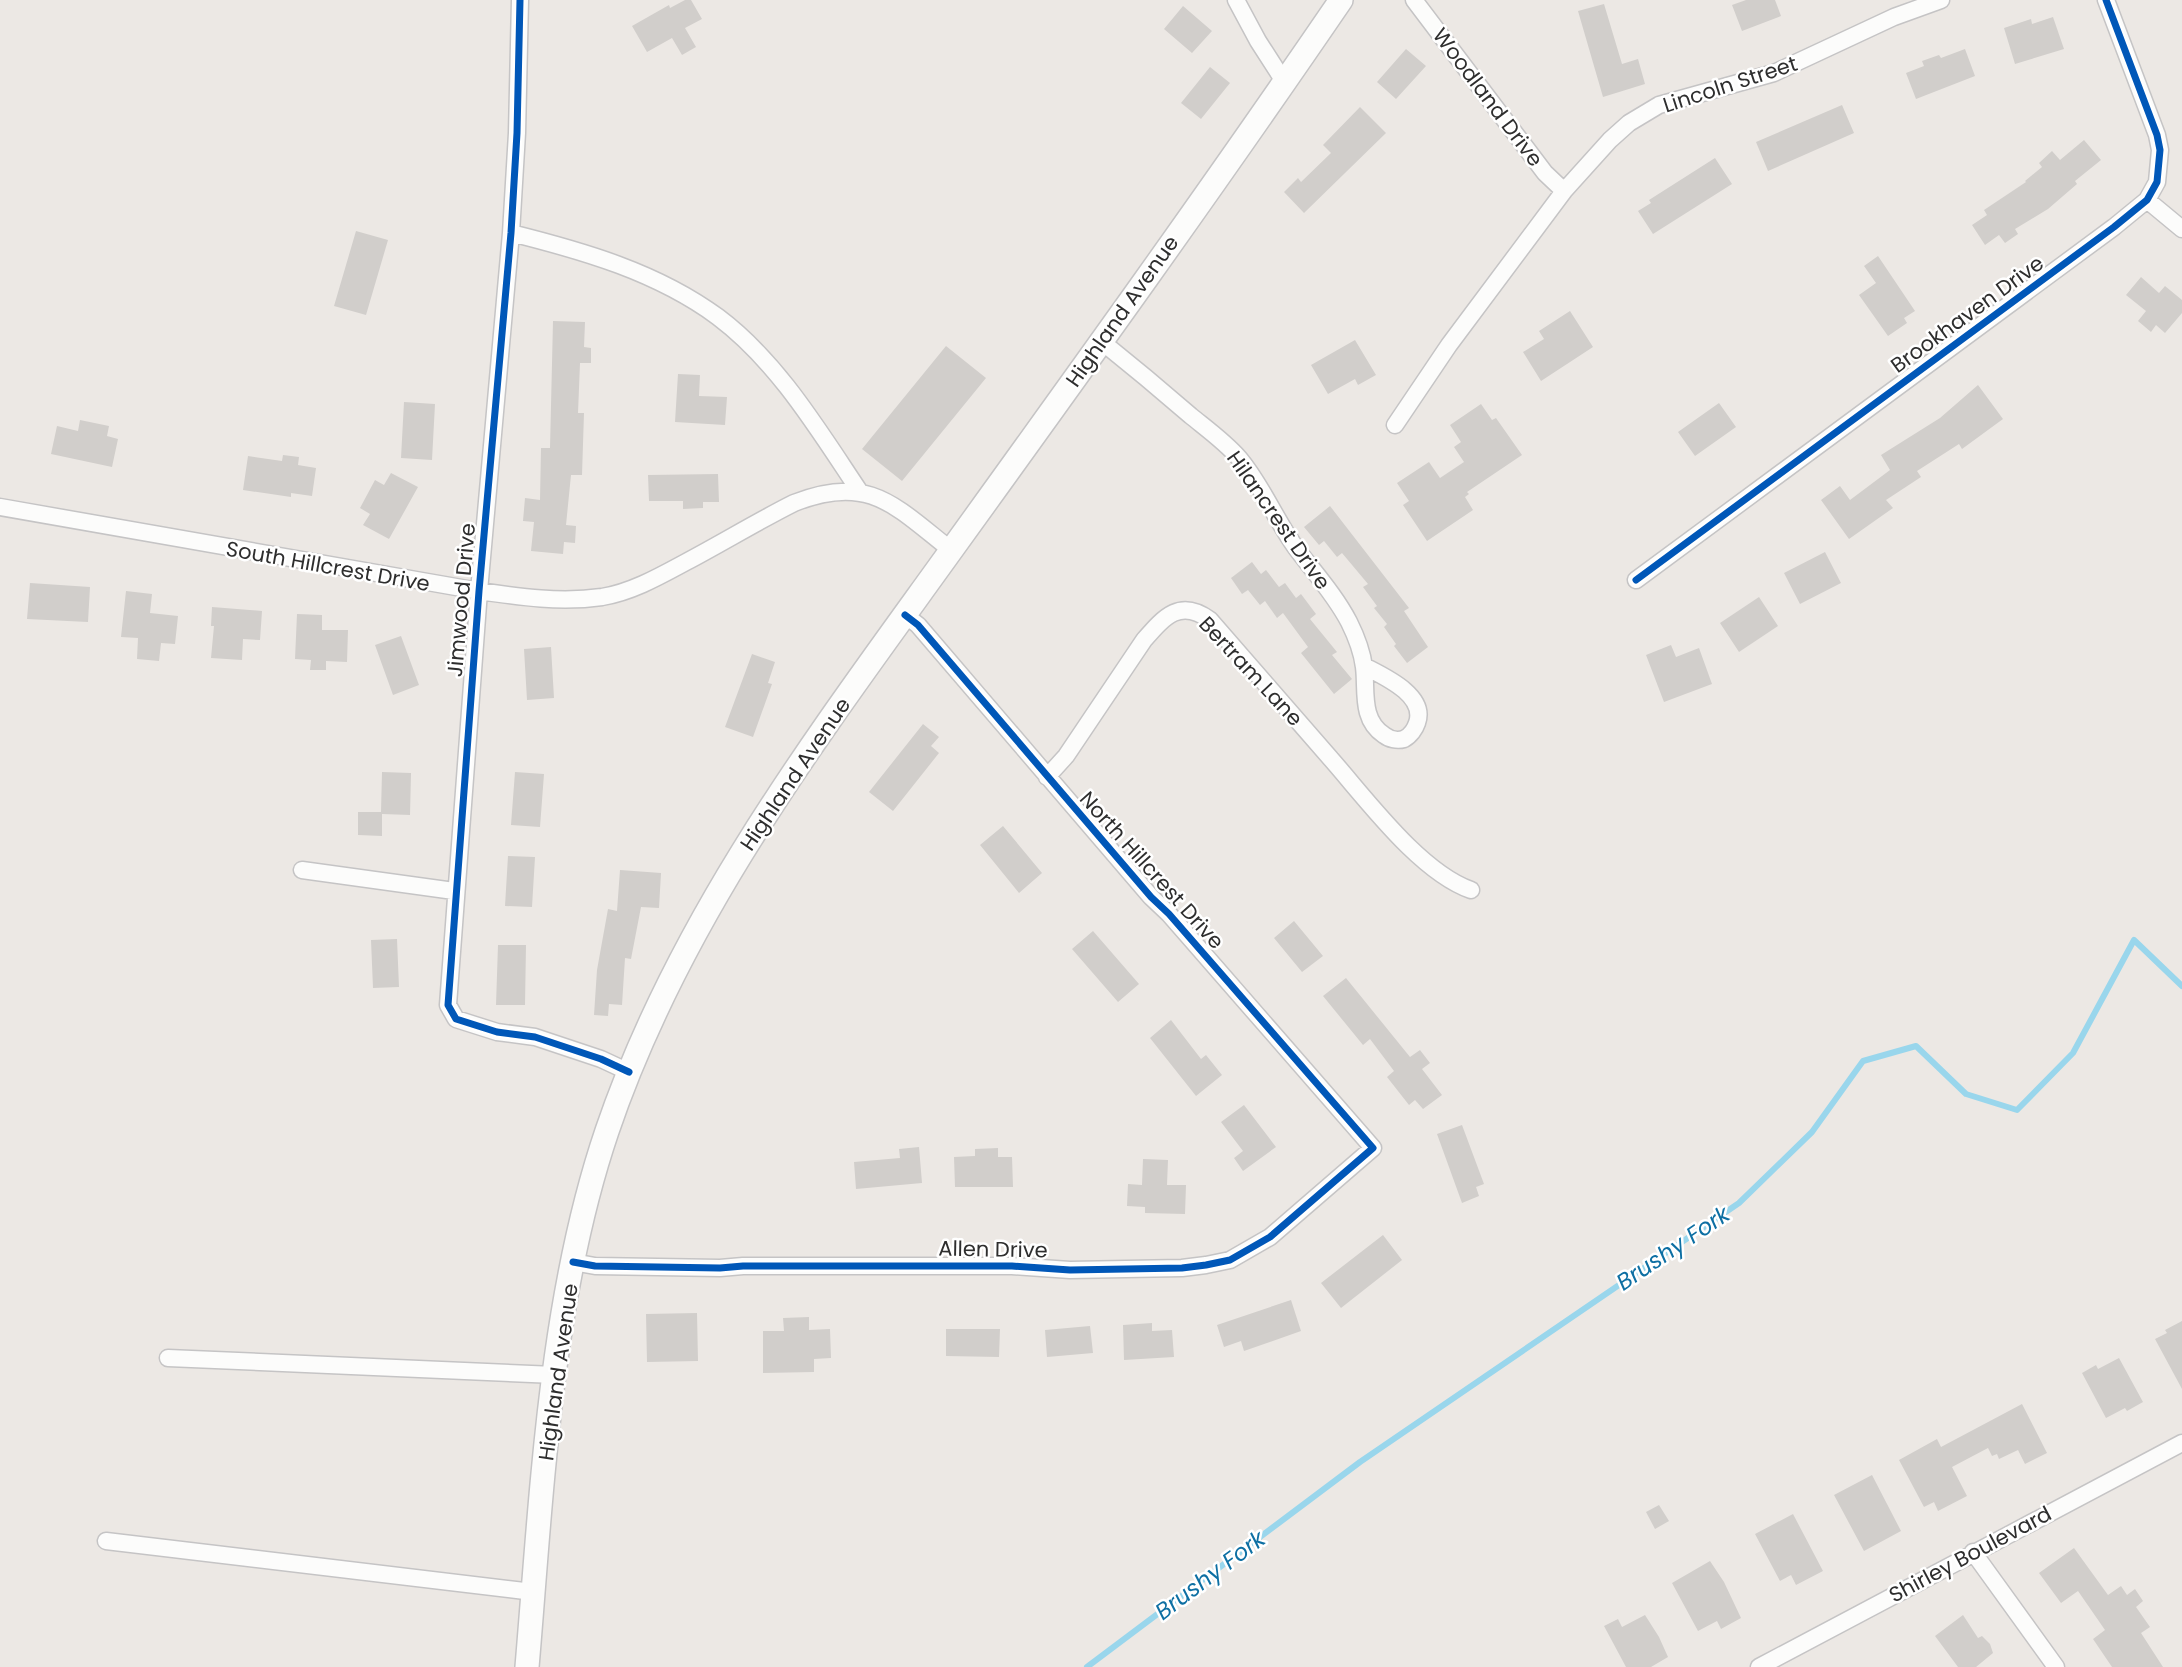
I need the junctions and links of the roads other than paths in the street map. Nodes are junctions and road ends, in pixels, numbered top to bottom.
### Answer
1 (520, 0) edge
2 (1236, 0) edge
3 (1341, 0) edge
4 (1414, 0) edge
5 (1941, 0) edge
6 (2106, 0) edge
7 (1284, 83) junction
8 (1564, 191) junction
9 (2147, 200) junction
10 (2182, 229) edge
11 (511, 233) junction
12 (1101, 341) junction
13 (1395, 425) dead end
14 (860, 492) junction
15 (0, 508) edge
16 (951, 550) junction
17 (1636, 580) dead end
18 (479, 591) junction
19 (905, 615) junction
20 (1364, 666) junction
21 (1047, 778) junction
22 (302, 870) dead end
23 (1471, 890) dead end
24 (454, 891) junction
25 (629, 1072) junction
26 (1373, 1148) joint
27 (573, 1262) junction
28 (168, 1358) dead end
29 (555, 1375) junction
30 (2182, 1443) edge
31 (106, 1541) dead end
32 (1973, 1552) junction
33 (533, 1592) junction
34 (527, 1667) edge
35 (1759, 1667) edge
36 (2056, 1667) edge

1 - 11 street, Jimwood Drive
2 - 7 street
3 - 7 main road, Highland Avenue
4 - 8 street, Woodland Drive
5 - 8 street, Lincoln Street
6 - 9 street, Brookhaven Drive
7 - 12 main road, Highland Avenue
8 - 13 street, Lincoln Street
9 - 10 street
9 - 17 street, Brookhaven Drive
11 - 14 street
11 - 18 street, Jimwood Drive
12 - 16 main road, Highland Avenue
12 - 20 street, Hilancrest Drive
14 - 16 street, South Hillcrest Drive
14 - 18 street, South Hillcrest Drive
15 - 18 street, South Hillcrest Drive
16 - 19 main road, Highland Avenue
18 - 24 street, Jimwood Drive
19 - 21 street, North Hillcrest Drive
19 - 25 main road, Highland Avenue
20 - 20 street, Hilancrest Drive
21 - 23 street, Bertram Lane
21 - 26 street, North Hillcrest Drive
22 - 24 street
24 - 25 street, Jimwood Drive
25 - 27 main road, Highland Avenue
26 - 27 street, Allen Drive
27 - 29 main road, Highland Avenue
28 - 29 street
29 - 33 main road, Highland Avenue
30 - 32 street, Shirley Boulevard
31 - 33 street
32 - 35 street, Shirley Boulevard
32 - 36 street
33 - 34 main road, Highland Avenue

